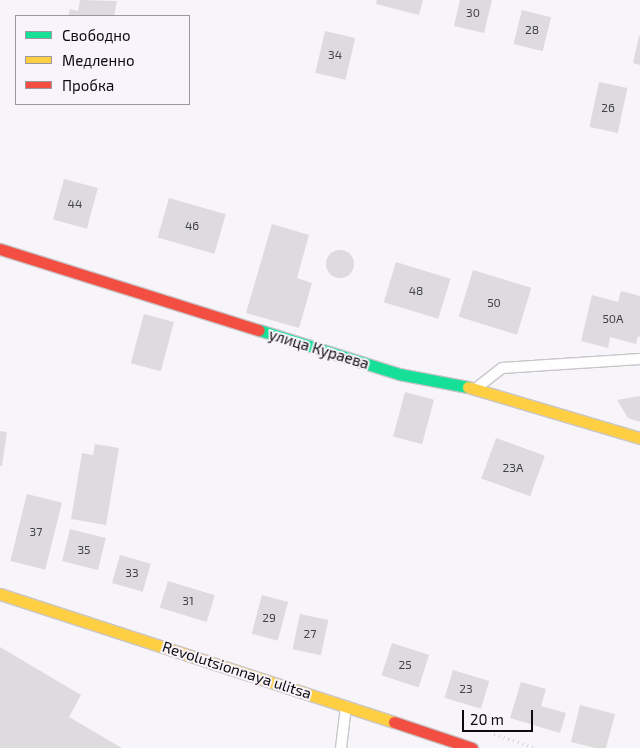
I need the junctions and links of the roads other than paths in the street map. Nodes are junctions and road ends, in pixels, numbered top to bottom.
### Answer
1 (0, 249) edge
2 (640, 359) edge
3 (476, 388) junction
4 (640, 438) edge
5 (0, 594) edge
6 (346, 705) junction
7 (341, 748) edge
8 (472, 748) edge

1 - 3 street, улица Кураева
2 - 3 lane
3 - 4 street, улица Кураева
5 - 6 street, Revolutsionnaya ulitsa
6 - 7 lane
6 - 8 street, Revolutsionnaya ulitsa

